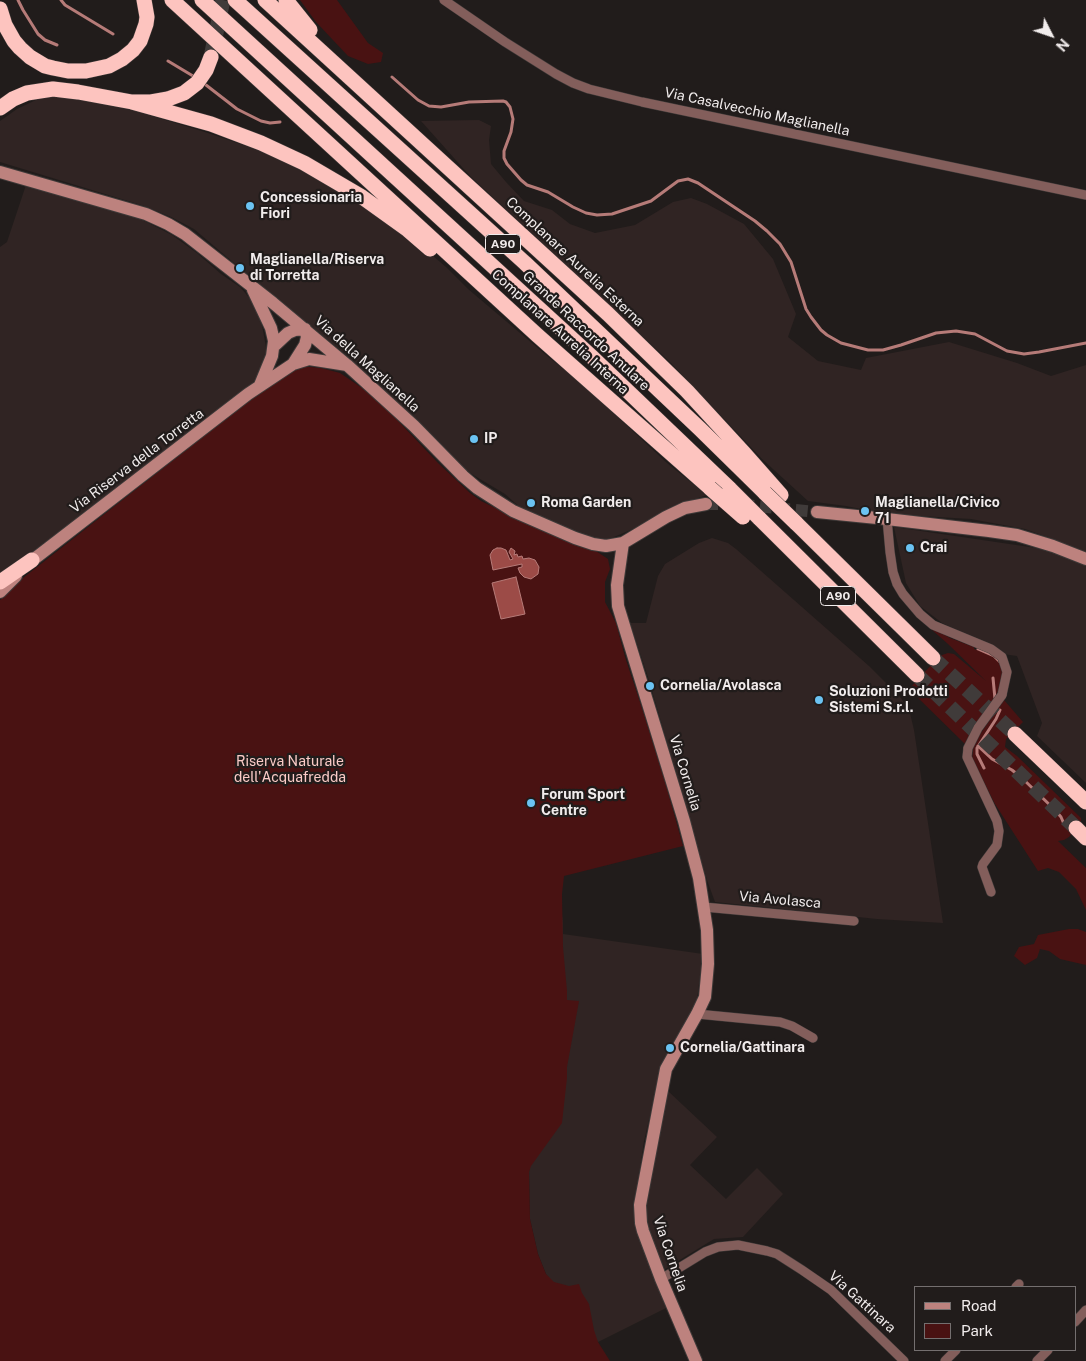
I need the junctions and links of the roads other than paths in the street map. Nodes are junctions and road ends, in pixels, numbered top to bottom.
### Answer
1 (144, 0) edge
2 (172, 0) edge
3 (202, 0) edge
4 (235, 0) edge
5 (265, 0) edge
6 (286, 0) edge
7 (444, 0) edge
8 (0, 9) edge
9 (209, 63) tunnel mouth
10 (132, 102) junction
11 (0, 108) edge
12 (0, 172) edge
13 (466, 183) junction
14 (1086, 194) edge
15 (252, 286) junction
16 (305, 329) junction
17 (537, 335) junction
18 (274, 346) junction
19 (293, 364) junction
20 (347, 365) junction
21 (260, 385) junction
22 (706, 504) tunnel mouth
23 (817, 512) tunnel mouth
24 (887, 519) junction
25 (801, 523) junction
26 (623, 543) junction
27 (800, 559) junction
28 (32, 560) junction
29 (1086, 560) edge
30 (0, 582) edge
31 (0, 587) edge
32 (0, 592) edge
33 (933, 658) tunnel mouth
34 (917, 675) tunnel mouth
35 (1015, 734) tunnel mouth
36 (1086, 802) edge
37 (991, 892) dead end
38 (704, 907) junction
39 (854, 921) dead end
40 (698, 1014) junction
41 (813, 1038) dead end
42 (661, 1279) junction
43 (955, 1351) edge
44 (1047, 1351) edge
45 (696, 1361) edge
46 (904, 1361) edge
47 (945, 1361) edge
48 (1037, 1361) edge

1 - 8 highway
2 - 17 highway, Complanare Aurelia Interna
3 - 27 highway, Grande Raccordo Anulare / A90, bridge
4 - 25 highway, Grande Raccordo Anulare / A90, bridge
5 - 13 highway, Complanare Aurelia Esterna
6 - 13 highway
7 - 14 street, Via Casalvecchio Maglianella
9 - 10 highway
10 - 11 highway
10 - 17 highway
12 - 15 street, Via della Maglianella
13 - 25 highway, Complanare Aurelia Esterna
15 - 16 street, Via della Maglianella
15 - 18 street
16 - 18 street
16 - 19 street
16 - 20 street, Via della Maglianella
17 - 27 highway, Complanare Aurelia Interna, bridge
18 - 21 street
19 - 20 street
19 - 21 street, Via Riserva della Torretta
20 - 26 street, Via della Maglianella
21 - 28 street, Via Riserva della Torretta
22 - 26 street, Via della Maglianella
23 - 24 street
24 - 29 street
24 - 37 street, bridge
25 - 33 highway, Complanare Aurelia Esterna / A90
26 - 38 street, Via Cornelia
27 - 34 highway, Grande Raccordo Anulare / A90
28 - 30 highway
28 - 31 street
28 - 32 street
35 - 36 highway
38 - 39 street, Via Avolasca
38 - 40 street, Via Cornelia
40 - 41 street
40 - 42 street, Via Cornelia
42 - 45 street, Via Cornelia
42 - 46 street, Via Gattinara
43 - 47 street
44 - 48 street

